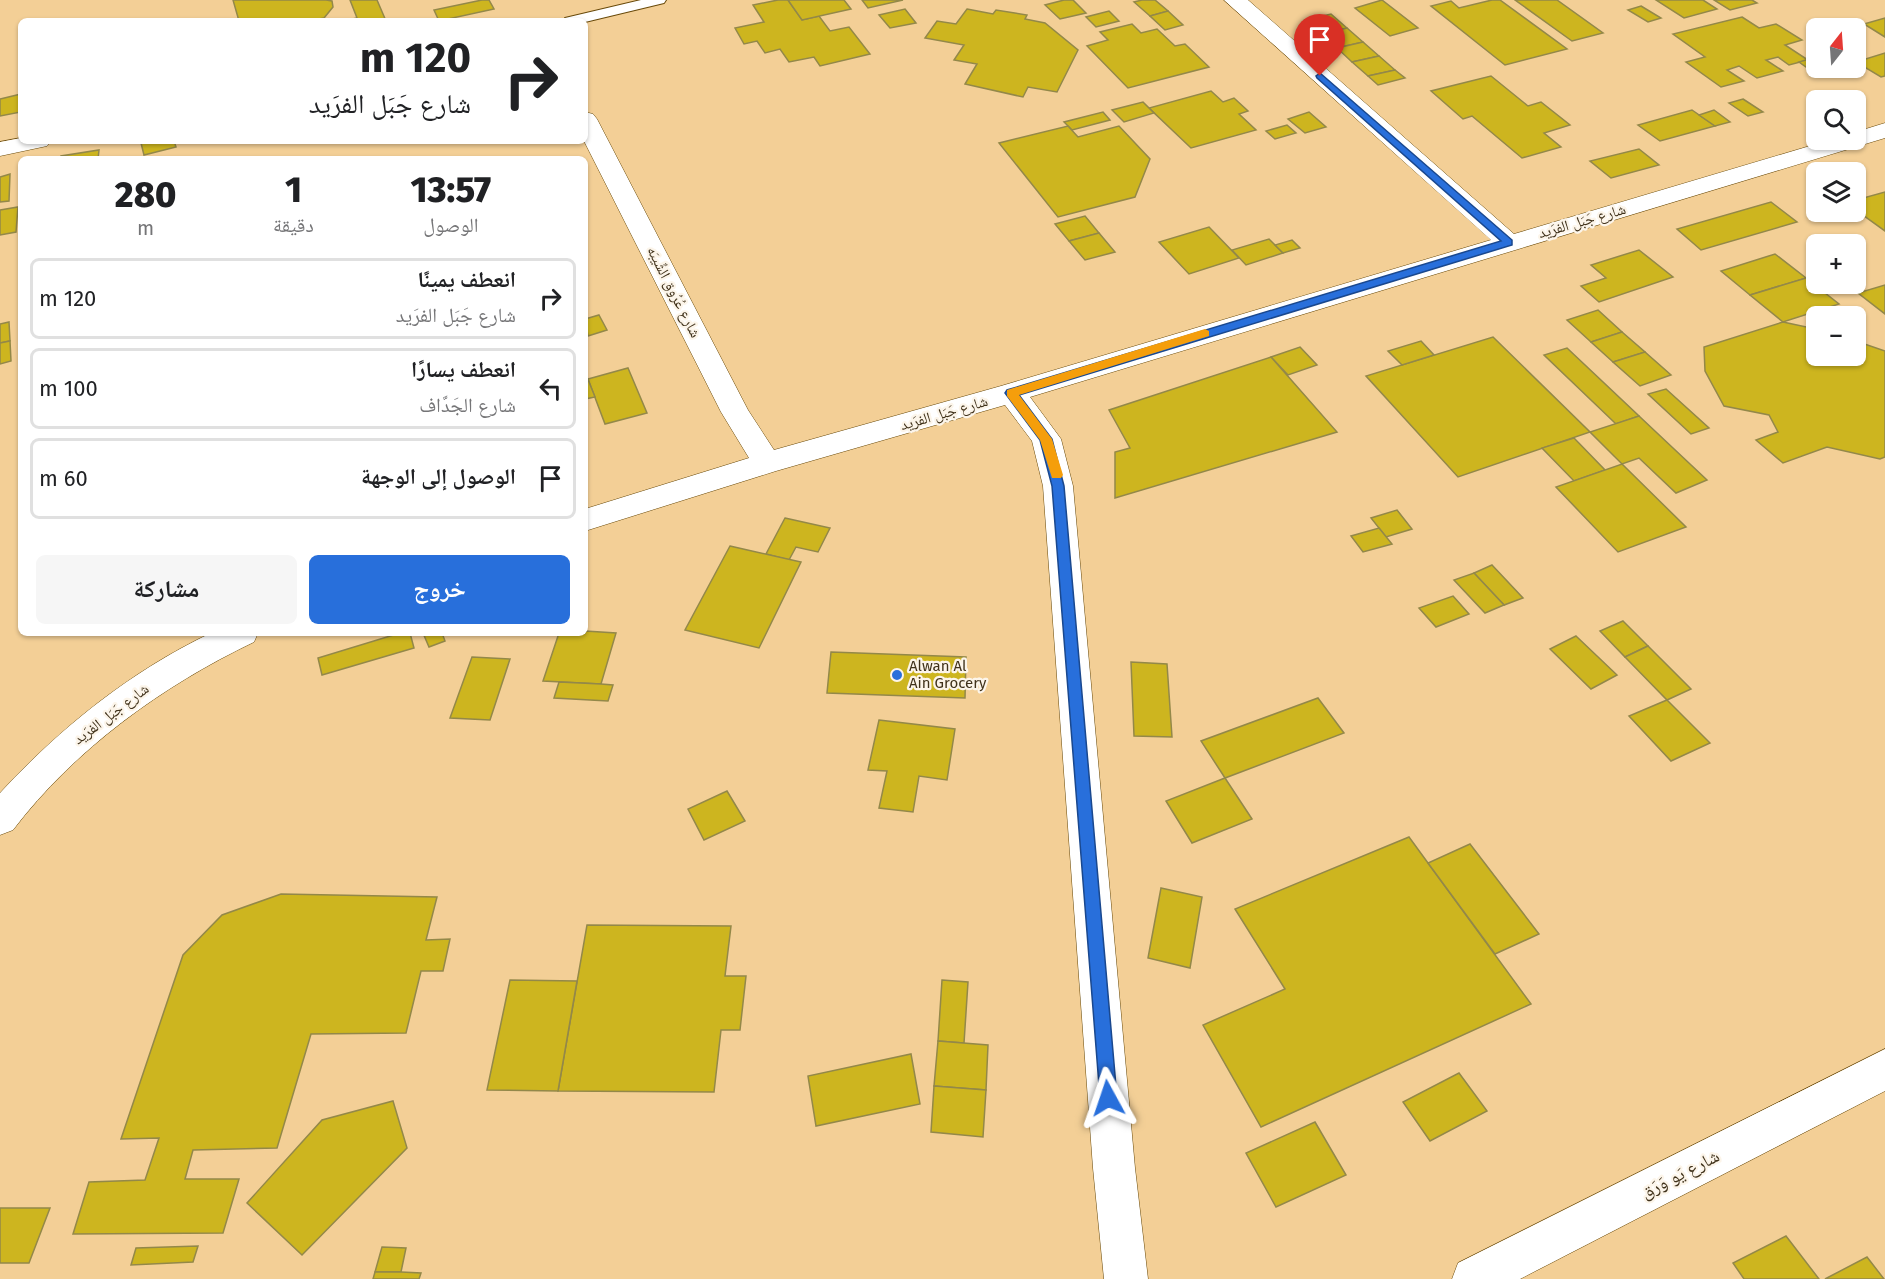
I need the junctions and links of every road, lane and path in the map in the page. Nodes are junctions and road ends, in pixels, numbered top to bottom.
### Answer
1 (659, 0) edge
2 (1235, 0) edge
3 (583, 18) edge
4 (588, 125) edge
5 (1885, 130) edge
6 (1866, 136) edge
7 (24, 144) edge
8 (0, 149) edge
9 (1818, 150) edge
10 (1508, 242) junction
11 (1011, 393) junction
12 (767, 463) junction
13 (588, 519) edge
14 (235, 636) edge
15 (0, 819) edge
16 (1885, 1069) edge
17 (1126, 1279) edge
18 (1474, 1279) edge

1 - 3 lane
2 - 10 street
4 - 12 street, شارع عُرُوق الشِّيبَه
5 - 6 street, شارع جَبَل الفرَيد
7 - 8 street
9 - 10 street, شارع جَبَل الفرَيد
10 - 11 street, شارع جَبَل الفرَيد
11 - 12 street, شارع جَبَل الفرَيد
11 - 17 street
12 - 13 street, شارع جَبَل الفرَيد
14 - 15 street, شارع جَبَل الفرَيد
16 - 18 street, شارع يَو وَرَق

